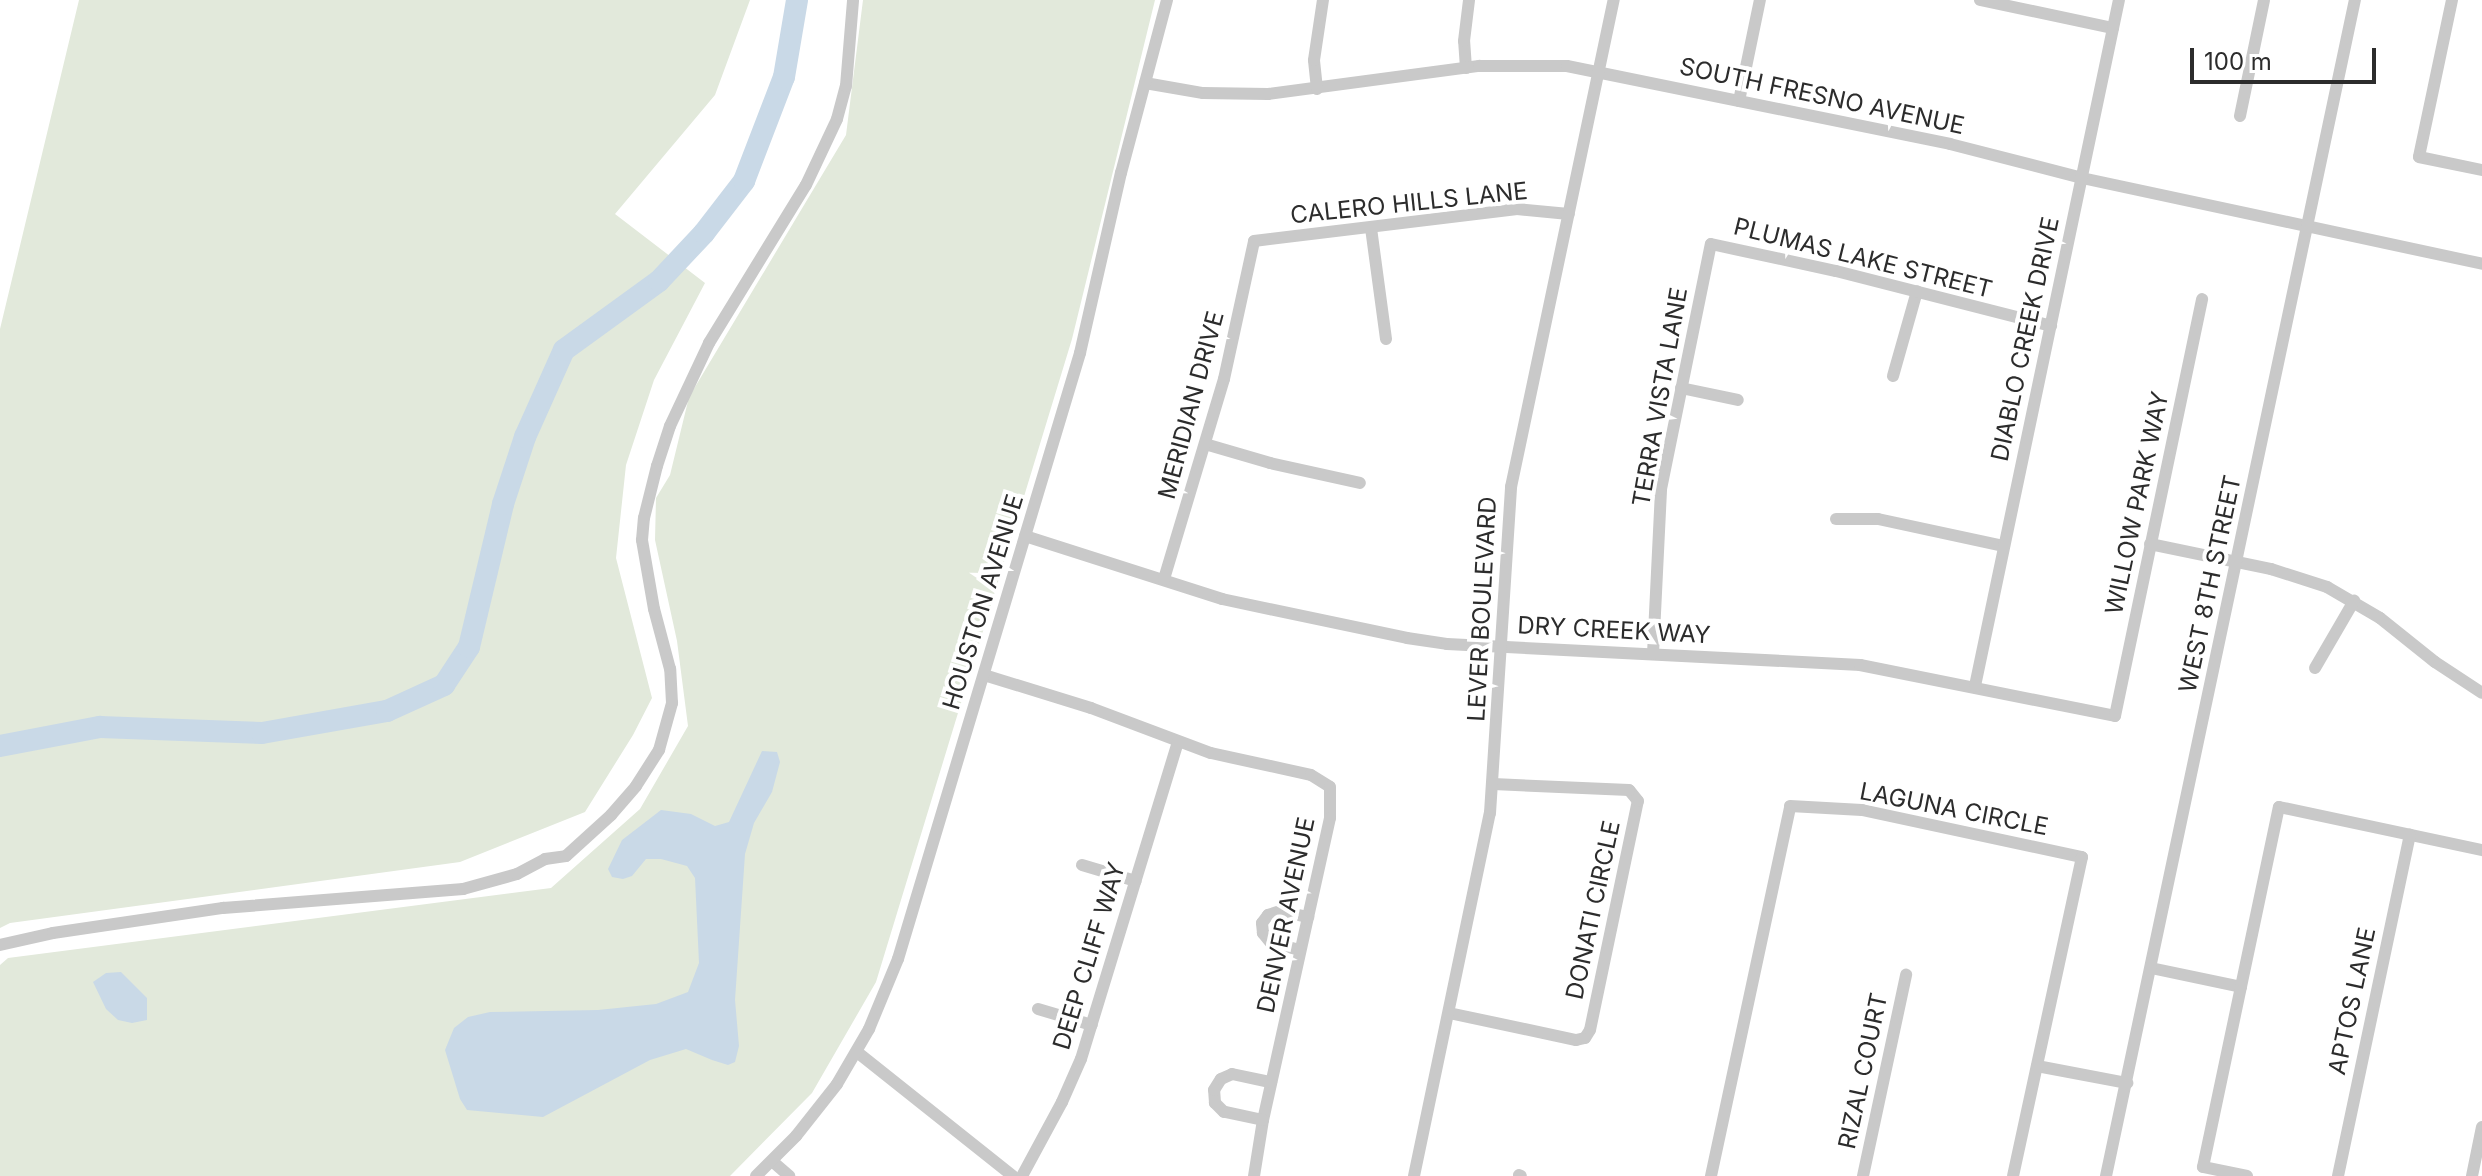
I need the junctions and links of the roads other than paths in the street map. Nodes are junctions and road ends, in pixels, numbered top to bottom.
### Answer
1 (853, 0) edge
2 (1167, 0) edge
3 (1323, 0) edge
4 (1469, 0) edge
5 (1614, 0) edge
6 (1760, 0) edge
7 (1980, 0) edge
8 (2119, 0) edge
9 (2264, 0) edge
10 (2355, 0) edge
11 (2452, 0) edge
12 (2113, 28) junction
13 (1466, 68) junction
14 (1599, 72) junction
15 (1145, 83) junction
16 (1317, 89) junction
17 (1739, 101) junction
18 (2240, 116) dead end
19 (2482, 170) edge
20 (2082, 178) junction
21 (1569, 214) junction
22 (2307, 227) junction
23 (1371, 228) junction
24 (1254, 241) joint
25 (1711, 244) joint
26 (2482, 264) edge
27 (1917, 291) junction
28 (2202, 299) dead end
29 (2051, 326) junction
30 (1386, 339) dead end
31 (1893, 376) dead end
32 (1681, 388) junction
33 (1738, 400) dead end
34 (1205, 444) junction
35 (1360, 483) dead end
36 (1836, 519) dead end
37 (1025, 536) junction
38 (2150, 544) junction
39 (2004, 546) junction
40 (2237, 562) junction
41 (1164, 579) junction
42 (2354, 601) junction
43 (1500, 647) junction
44 (1653, 654) junction
45 (2315, 668) dead end
46 (984, 675) junction
47 (1975, 686) junction
48 (2482, 693) edge
49 (2115, 716) joint
50 (1178, 741) junction
51 (1493, 784) junction
52 (2410, 835) junction
53 (2482, 850) edge
54 (1082, 865) dead end
55 (1136, 881) junction
56 (1308, 917) junction
57 (0, 945) edge
58 (1300, 950) junction
59 (2151, 968) junction
60 (1906, 975) dead end
61 (2241, 987) junction
62 (1038, 1009) dead end
63 (1449, 1013) junction
64 (1092, 1025) junction
65 (857, 1052) junction
66 (2037, 1066) junction
67 (1271, 1082) junction
68 (2127, 1083) junction
69 (1263, 1120) junction
70 (2482, 1127) edge
71 (772, 1161) junction
72 (756, 1176) edge
73 (789, 1176) edge
74 (1013, 1176) edge
75 (1022, 1176) edge
76 (1254, 1176) edge
77 (1414, 1176) edge
78 (1711, 1176) edge
79 (1863, 1176) edge
80 (2013, 1176) edge
81 (2106, 1176) edge
82 (2247, 1176) edge
83 (2338, 1176) edge
84 (2472, 1176) edge

1 - 57 street
2 - 15 street, HOUSTON AVENUE
3 - 16 street
4 - 13 street
5 - 14 street, LEVER BOULEVARD
6 - 17 street
7 - 12 street
8 - 12 street, DIABLO CREEK DRIVE
9 - 18 street
10 - 22 street, WEST 8TH STREET
11 - 19 street
12 - 20 street, DIABLO CREEK DRIVE
13 - 14 street, SOUTH FRESNO AVENUE
13 - 16 street, SOUTH FRESNO AVENUE
14 - 17 street, SOUTH FRESNO AVENUE
14 - 21 street, LEVER BOULEVARD
15 - 16 street, SOUTH FRESNO AVENUE
15 - 37 street, HOUSTON AVENUE
17 - 20 street, SOUTH FRESNO AVENUE
20 - 22 street, SOUTH FRESNO AVENUE
20 - 29 street, DIABLO CREEK DRIVE
21 - 23 street, CALERO HILLS LANE
21 - 43 street, LEVER BOULEVARD
22 - 26 street, SOUTH FRESNO AVENUE
22 - 40 street, WEST 8TH STREET
23 - 24 street, CALERO HILLS LANE
23 - 30 street
24 - 34 street, MERIDIAN DRIVE
25 - 27 street, PLUMAS LAKE STREET
25 - 32 street, TERRA VISTA LANE
27 - 29 street, PLUMAS LAKE STREET
27 - 31 street
28 - 38 street, WILLOW PARK WAY
29 - 39 street, DIABLO CREEK DRIVE
32 - 33 street
32 - 44 street, TERRA VISTA LANE
34 - 35 street
34 - 41 street, MERIDIAN DRIVE
36 - 39 street
37 - 41 street, DRY CREEK WAY
37 - 46 street, HOUSTON AVENUE
38 - 40 street
38 - 49 street, WILLOW PARK WAY
39 - 47 street, DIABLO CREEK DRIVE
40 - 42 street
40 - 59 street, WEST 8TH STREET
41 - 43 street, DRY CREEK WAY
42 - 45 street
42 - 48 street
43 - 44 street, DRY CREEK WAY
43 - 51 street, LEVER BOULEVARD
44 - 47 street, DRY CREEK WAY
46 - 50 street, DENVER AVENUE
46 - 65 street, HOUSTON AVENUE
47 - 49 street, DRY CREEK WAY
50 - 55 street, DEEP CLIFF WAY
50 - 56 street, DENVER AVENUE
51 - 63 street, LEVER BOULEVARD
51 - 63 street, DONATI CIRCLE
52 - 53 street
52 - 61 street
52 - 83 street, APTOS LANE
54 - 55 street
55 - 64 street, DEEP CLIFF WAY
56 - 58 street, DENVER AVENUE
56 - 58 street
58 - 67 street, DENVER AVENUE
59 - 61 street
59 - 68 street, WEST 8TH STREET
60 - 79 street, RIZAL COURT
61 - 82 street
62 - 64 street
63 - 77 street, LEVER BOULEVARD
64 - 75 street, DEEP CLIFF WAY
65 - 71 street, HOUSTON AVENUE
65 - 74 street
66 - 68 street
66 - 78 street, LAGUNA CIRCLE
66 - 80 street, LAGUNA CIRCLE
67 - 69 street, DENVER AVENUE
67 - 69 street
68 - 81 street, WEST 8TH STREET
69 - 76 street, DENVER AVENUE
70 - 84 street
71 - 72 street, HOUSTON AVENUE
71 - 73 street

